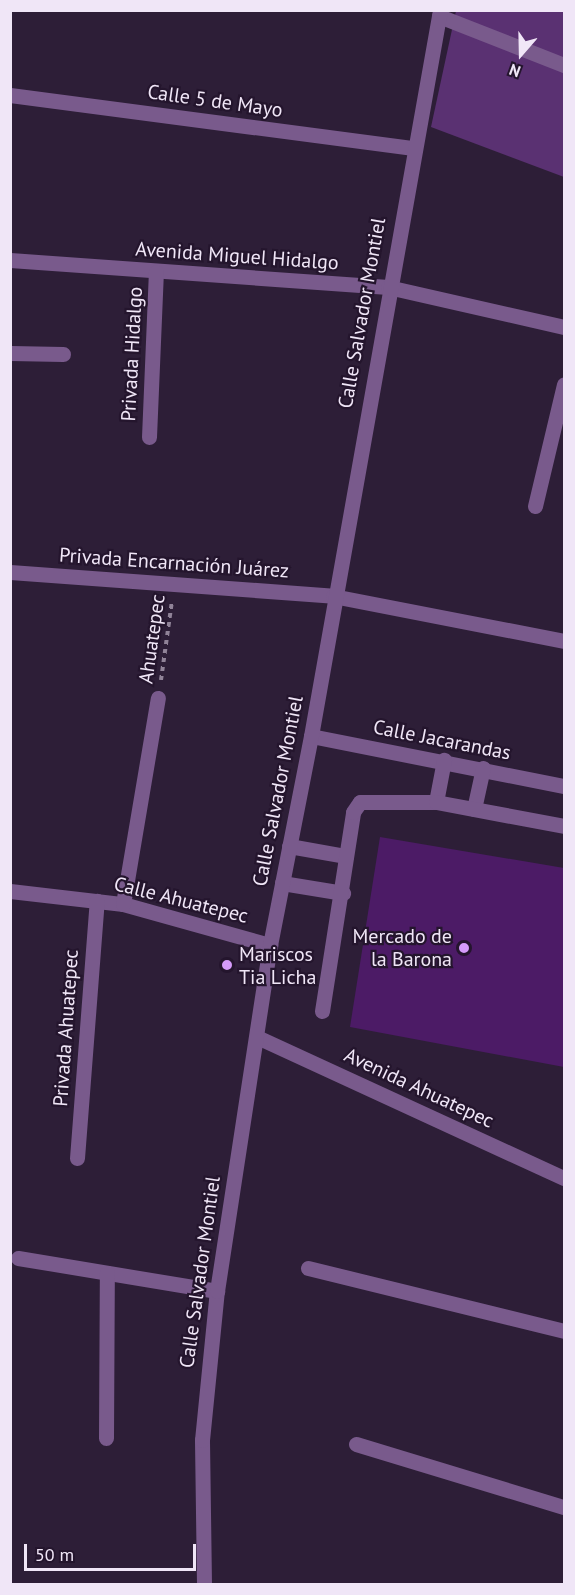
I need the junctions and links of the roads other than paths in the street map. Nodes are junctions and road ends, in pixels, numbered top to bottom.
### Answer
1 (439, 13) edge
2 (564, 64) edge
3 (10, 95) edge
4 (414, 148) junction
5 (10, 260) edge
6 (156, 273) junction
7 (388, 287) junction
8 (564, 327) edge
9 (10, 353) edge
10 (63, 354) dead end
11 (564, 384) edge
12 (149, 436) dead end
13 (535, 506) dead end
14 (10, 572) edge
15 (333, 596) junction
16 (564, 641) edge
17 (158, 698) road end
18 (311, 736) junction
19 (444, 760) junction
20 (483, 768) junction
21 (564, 786) edge
22 (436, 802) junction
23 (474, 809) junction
24 (564, 826) edge
25 (289, 846) junction
26 (346, 856) junction
27 (282, 883) junction
28 (10, 891) edge
29 (343, 893) junction
30 (97, 901) junction
31 (123, 904) junction
32 (270, 945) junction
33 (322, 1011) dead end
34 (257, 1037) junction
35 (77, 1158) dead end
36 (564, 1178) edge
37 (18, 1258) dead end
38 (308, 1268) dead end
39 (107, 1273) junction
40 (217, 1292) junction
41 (564, 1331) edge
42 (106, 1438) dead end
43 (356, 1444) dead end
44 (564, 1507) edge
45 (204, 1584) edge

1 - 2 street
1 - 4 street, Calle Salvador Montiel
3 - 4 street, Calle 5 de Mayo
4 - 7 street, Calle Salvador Montiel
5 - 6 street, Avenida Miguel Hidalgo
6 - 7 street, Avenida Miguel Hidalgo
6 - 12 street, Privada Hidalgo
7 - 8 street, Avenida Miguel Hidalgo
7 - 15 street, Calle Salvador Montiel
9 - 10 street
11 - 13 street
14 - 15 street, Privada Encarnación Juárez
15 - 16 street, Privada Encarnación Juárez
15 - 18 street, Calle Salvador Montiel
17 - 31 street
18 - 19 street, Calle Jacarandas
18 - 25 street, Calle Salvador Montiel
19 - 20 street, Calle Jacarandas
19 - 22 street
20 - 21 street, Calle Jacarandas
20 - 23 street
22 - 23 street
22 - 26 street
23 - 24 street
25 - 26 street
25 - 27 street, Calle Salvador Montiel
26 - 29 street
27 - 29 street
27 - 32 street, Calle Salvador Montiel
28 - 30 street, Calle Ahuatepec
29 - 33 street
30 - 31 street, Calle Ahuatepec
30 - 35 street, Privada Ahuatepec
31 - 32 street, Calle Ahuatepec
32 - 34 street, Calle Salvador Montiel
34 - 36 street, Avenida Ahuatepec
34 - 40 street, Calle Salvador Montiel
37 - 39 street
38 - 41 street
39 - 40 street
39 - 42 street
40 - 45 street, Calle Salvador Montiel
43 - 44 street

